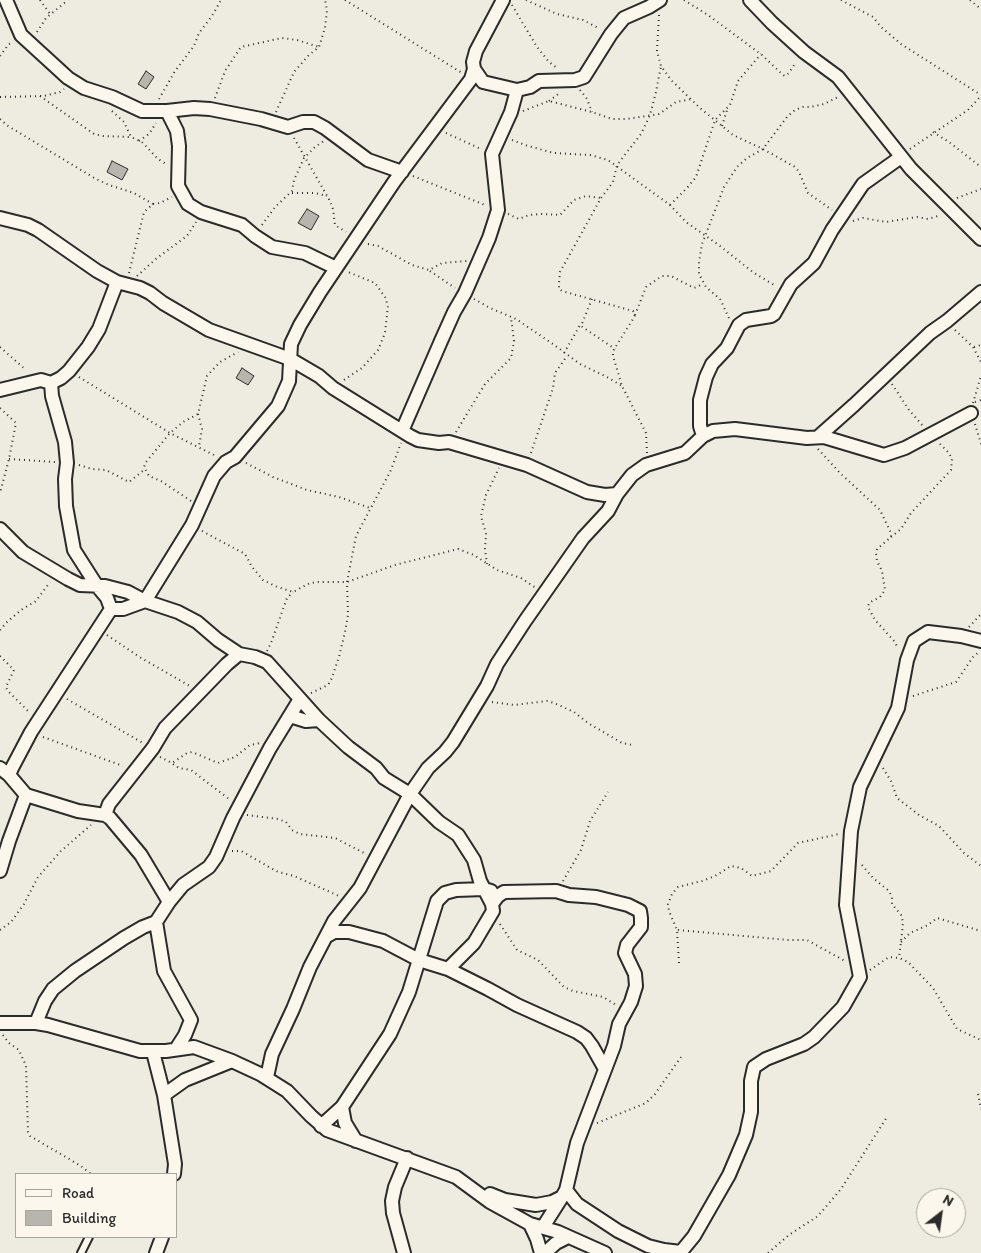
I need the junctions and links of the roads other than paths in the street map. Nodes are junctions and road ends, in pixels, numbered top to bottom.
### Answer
1 (6, 0) edge
2 (503, 0) edge
3 (750, 0) edge
4 (660, 5) edge
5 (473, 74) junction
6 (517, 90) junction
7 (169, 114) junction
8 (901, 157) junction
9 (402, 172) junction
10 (0, 218) edge
11 (981, 239) edge
12 (336, 268) junction
13 (124, 283) junction
14 (981, 292) edge
15 (290, 358) junction
16 (46, 382) junction
17 (0, 390) edge
18 (972, 408) road end
19 (402, 431) junction
20 (703, 436) junction
21 (812, 437) junction
22 (617, 494) junction
23 (0, 529) edge
24 (97, 586) junction
25 (145, 601) junction
26 (111, 609) junction
27 (981, 641) edge
28 (239, 654) junction
29 (300, 699) junction
30 (290, 716) junction
31 (319, 720) junction
32 (5, 772) edge
33 (410, 794) junction
34 (26, 795) junction
35 (102, 814) junction
36 (0, 871) edge
37 (484, 889) junction
38 (504, 892) junction
39 (169, 902) junction
40 (492, 908) junction
41 (156, 922) junction
42 (327, 936) junction
43 (419, 960) junction
44 (448, 969) junction
45 (36, 1023) junction
46 (0, 1028) edge
47 (176, 1049) junction
48 (153, 1052) junction
49 (272, 1054) junction
50 (232, 1061) junction
51 (251, 1069) junction
52 (605, 1069) junction
53 (267, 1077) junction
54 (164, 1095) junction
55 (342, 1107) junction
56 (321, 1126) junction
57 (356, 1141) junction
58 (408, 1158) junction
59 (174, 1173) edge
60 (470, 1185) junction
61 (564, 1194) junction
62 (530, 1224) junction
63 (544, 1227) junction
64 (568, 1236) junction
65 (88, 1238) edge
66 (162, 1238) edge
67 (649, 1249) edge
68 (541, 1252) edge
69 (81, 1253) edge
70 (156, 1253) edge
71 (404, 1253) edge
72 (605, 1253) edge
73 (681, 1253) edge

1 - 7 street
2 - 5 street
3 - 8 street
4 - 6 street
5 - 6 street
5 - 9 street
6 - 19 street
7 - 9 street
7 - 12 street
8 - 11 street
8 - 20 street
9 - 12 street
10 - 13 street
12 - 15 street
13 - 15 street
13 - 16 street
14 - 21 street
15 - 19 street
15 - 25 street
16 - 17 street
16 - 24 street
18 - 21 street
19 - 22 street
20 - 21 street
20 - 22 street
22 - 33 street
23 - 24 street
24 - 25 street
24 - 26 street
25 - 26 street
25 - 28 street
26 - 32 street
27 - 73 street
28 - 29 street
28 - 35 street
29 - 30 street
29 - 31 street
30 - 31 street
30 - 39 street
31 - 33 street
32 - 34 street
33 - 37 street
33 - 42 street
34 - 35 street
34 - 36 street
35 - 39 street
37 - 38 street
37 - 40 street
37 - 43 street
38 - 40 street
38 - 52 street
39 - 41 street
40 - 44 street
41 - 45 street
41 - 47 street
42 - 43 street
42 - 49 street
43 - 44 street
43 - 55 street
44 - 52 street
45 - 46 street
45 - 48 street
47 - 48 street
47 - 50 street
48 - 54 street
49 - 51 street
49 - 53 street
50 - 51 street
50 - 54 street
51 - 53 street
52 - 61 street
53 - 56 street
54 - 59 street
55 - 56 street
55 - 57 street
56 - 57 street
57 - 58 street
58 - 60 street
58 - 71 street
60 - 61 street
60 - 62 street
61 - 63 street
61 - 67 street
62 - 63 street
62 - 68 street
63 - 64 street
64 - 68 street
64 - 72 street
65 - 69 lane
66 - 70 street
67 - 73 street

